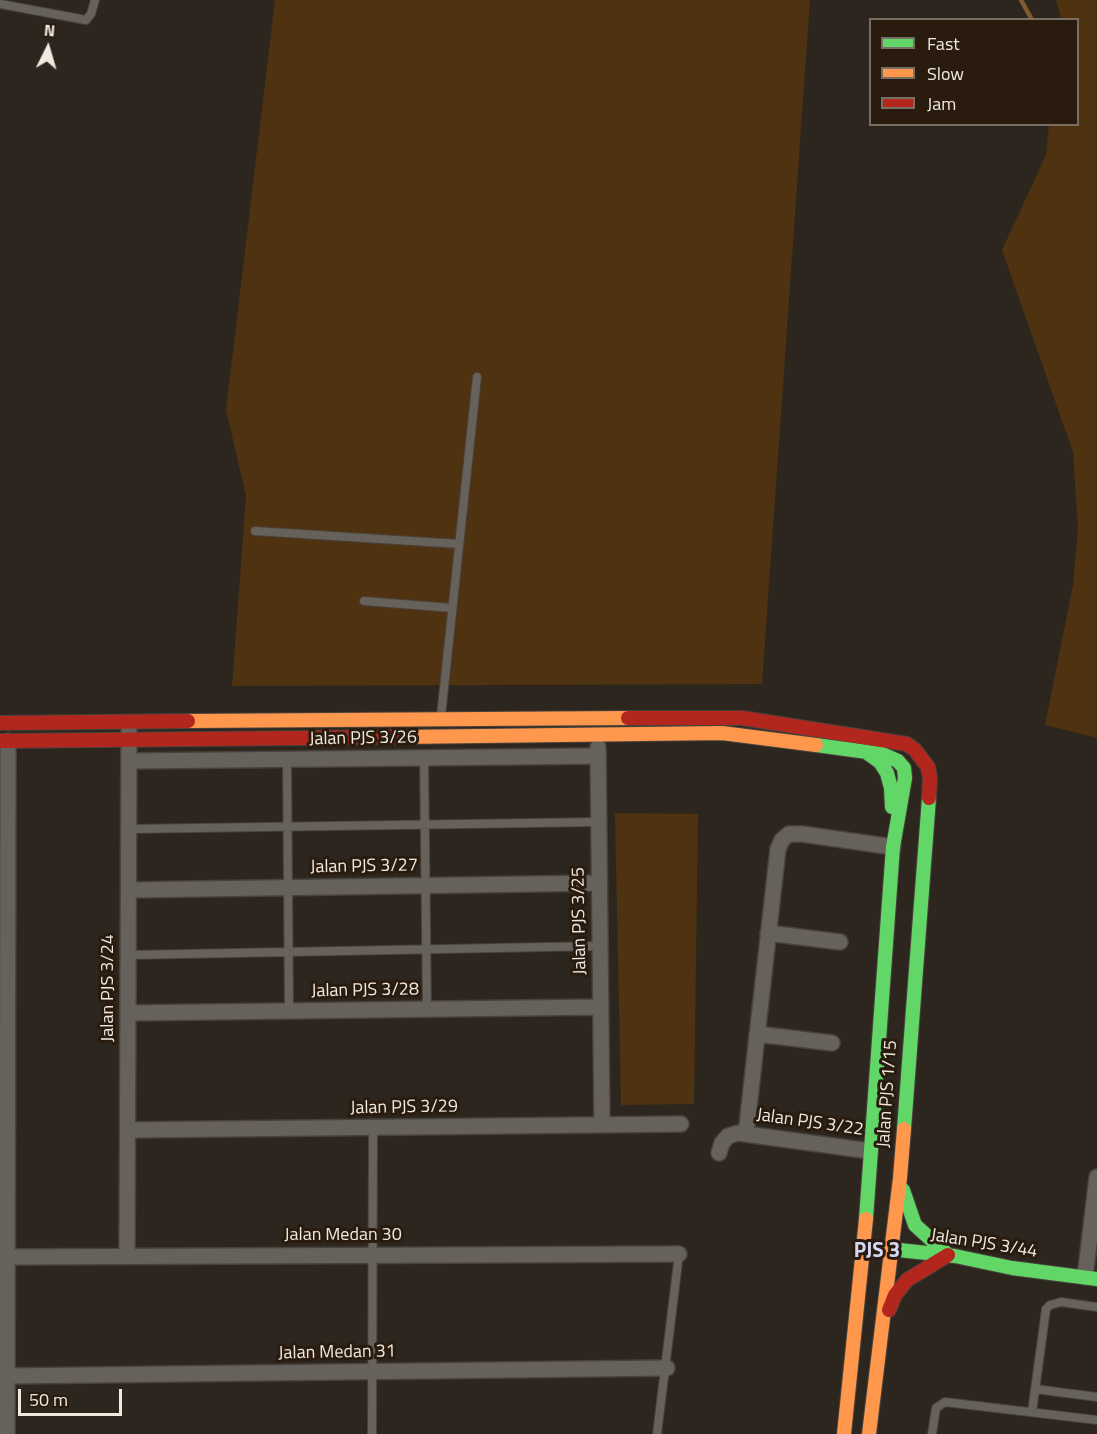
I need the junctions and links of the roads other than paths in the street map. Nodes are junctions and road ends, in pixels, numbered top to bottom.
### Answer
1 (95, 0) edge
2 (0, 4) edge
3 (477, 377) dead end
4 (255, 531) dead end
5 (459, 544) junction
6 (364, 602) dead end
7 (452, 608) junction
8 (598, 717) junction
9 (441, 718) junction
10 (129, 721) junction
11 (0, 723) edge
12 (598, 735) junction
13 (129, 739) junction
14 (4, 741) edge
15 (866, 752) junction
16 (598, 756) junction
17 (921, 757) junction
18 (424, 758) junction
19 (287, 760) junction
20 (129, 761) junction
21 (904, 768) junction
22 (598, 822) junction
23 (425, 824) junction
24 (287, 826) junction
25 (129, 829) junction
26 (893, 847) junction
27 (599, 883) junction
28 (426, 885) junction
29 (288, 887) junction
30 (129, 890) junction
31 (768, 933) junction
32 (840, 942) dead end
33 (600, 946) junction
34 (427, 949) junction
35 (288, 952) junction
36 (129, 954) junction
37 (601, 1007) junction
38 (428, 1010) junction
39 (289, 1011) junction
40 (128, 1013) junction
41 (757, 1034) junction
42 (832, 1043) dead end
43 (681, 1124) dead end
44 (602, 1125) junction
45 (373, 1128) junction
46 (128, 1130) junction
47 (746, 1134) junction
48 (3, 1140) edge
49 (870, 1151) junction
50 (719, 1153) dead end
51 (1097, 1177) edge
52 (900, 1178) junction
53 (1093, 1237) edge
54 (864, 1246) junction
55 (892, 1249) junction
56 (679, 1254) joint
57 (373, 1255) junction
58 (948, 1255) junction
59 (128, 1256) junction
60 (7, 1257) junction
61 (1091, 1278) edge
62 (1097, 1307) edge
63 (884, 1324) junction
64 (3, 1325) edge
65 (667, 1368) junction
66 (373, 1373) junction
67 (7, 1376) junction
68 (1035, 1389) junction
69 (1097, 1398) edge
70 (1032, 1412) junction
71 (1097, 1420) edge
72 (7, 1434) edge
73 (372, 1434) edge
74 (657, 1434) edge
75 (844, 1434) edge
76 (869, 1434) edge
77 (932, 1434) edge

1 - 2 lane
3 - 5 lane
4 - 5 lane
5 - 7 lane
6 - 7 lane
7 - 9 lane
8 - 9 main road
8 - 12 street, Jalan PJS 3/25
8 - 17 main road
9 - 10 main road
10 - 11 main road
10 - 13 street, Jalan PJS 3/24
12 - 13 main road
12 - 15 main road
12 - 16 street, Jalan PJS 3/25
13 - 14 main road
13 - 20 street, Jalan PJS 3/24
14 - 48 street
15 - 21 main road
15 - 26 main road
16 - 18 street, Jalan PJS 3/26
16 - 22 street, Jalan PJS 3/25
17 - 21 main road
17 - 52 main road, Jalan PJS 1/15
18 - 19 street, Jalan PJS 3/26
18 - 23 lane
19 - 20 street, Jalan PJS 3/26
19 - 24 lane
20 - 25 street, Jalan PJS 3/24
21 - 26 main road, Jalan PJS 1/15
22 - 23 lane
22 - 27 street, Jalan PJS 3/25
23 - 24 lane
23 - 28 lane
24 - 25 lane
24 - 29 lane
25 - 30 street, Jalan PJS 3/24
26 - 31 street
26 - 49 main road, Jalan PJS 1/15
27 - 28 street, Jalan PJS 3/27
27 - 33 street, Jalan PJS 3/25
28 - 29 street, Jalan PJS 3/27
28 - 34 lane
29 - 30 street, Jalan PJS 3/27
29 - 35 lane
30 - 36 street, Jalan PJS 3/24
31 - 32 street
31 - 41 street
33 - 34 lane
33 - 37 street, Jalan PJS 3/25
34 - 35 lane
34 - 38 lane
35 - 36 lane
35 - 39 lane
36 - 40 street, Jalan PJS 3/24
37 - 38 street, Jalan PJS 3/28
37 - 44 street, Jalan PJS 3/25
38 - 39 street, Jalan PJS 3/28
39 - 40 street, Jalan PJS 3/28
40 - 46 street, Jalan PJS 3/24
41 - 42 street
41 - 47 street
43 - 44 street, Jalan PJS 3/29
44 - 45 street, Jalan PJS 3/29
45 - 46 street, Jalan PJS 3/29
45 - 57 lane
46 - 59 street, Jalan PJS 3/24
47 - 49 street, Jalan PJS 3/22
47 - 50 street, Jalan PJS 3/22
48 - 60 street
49 - 54 main road, Jalan PJS 1/15
51 - 53 street
52 - 55 main road, Jalan PJS 1/15
52 - 58 main road
53 - 61 street
54 - 55 main road, Jalan PJS 3/44
54 - 75 main road, Jalan PJS 1/15
55 - 58 main road, Jalan PJS 3/44
55 - 63 main road, Jalan PJS 1/15
56 - 57 street, Jalan Medan 30
56 - 65 lane
57 - 59 street, Jalan Medan 30
57 - 66 lane
58 - 61 main road, Jalan PJS 3/44
58 - 63 main road
59 - 60 street, Jalan Medan 30
60 - 64 street
62 - 68 lane
63 - 76 main road, Jalan PJS 1/15
64 - 67 street
65 - 66 street, Jalan Medan 31
65 - 74 lane
66 - 67 street, Jalan Medan 31
66 - 73 lane
67 - 72 street
68 - 69 lane
68 - 70 lane
70 - 71 lane
70 - 77 lane

